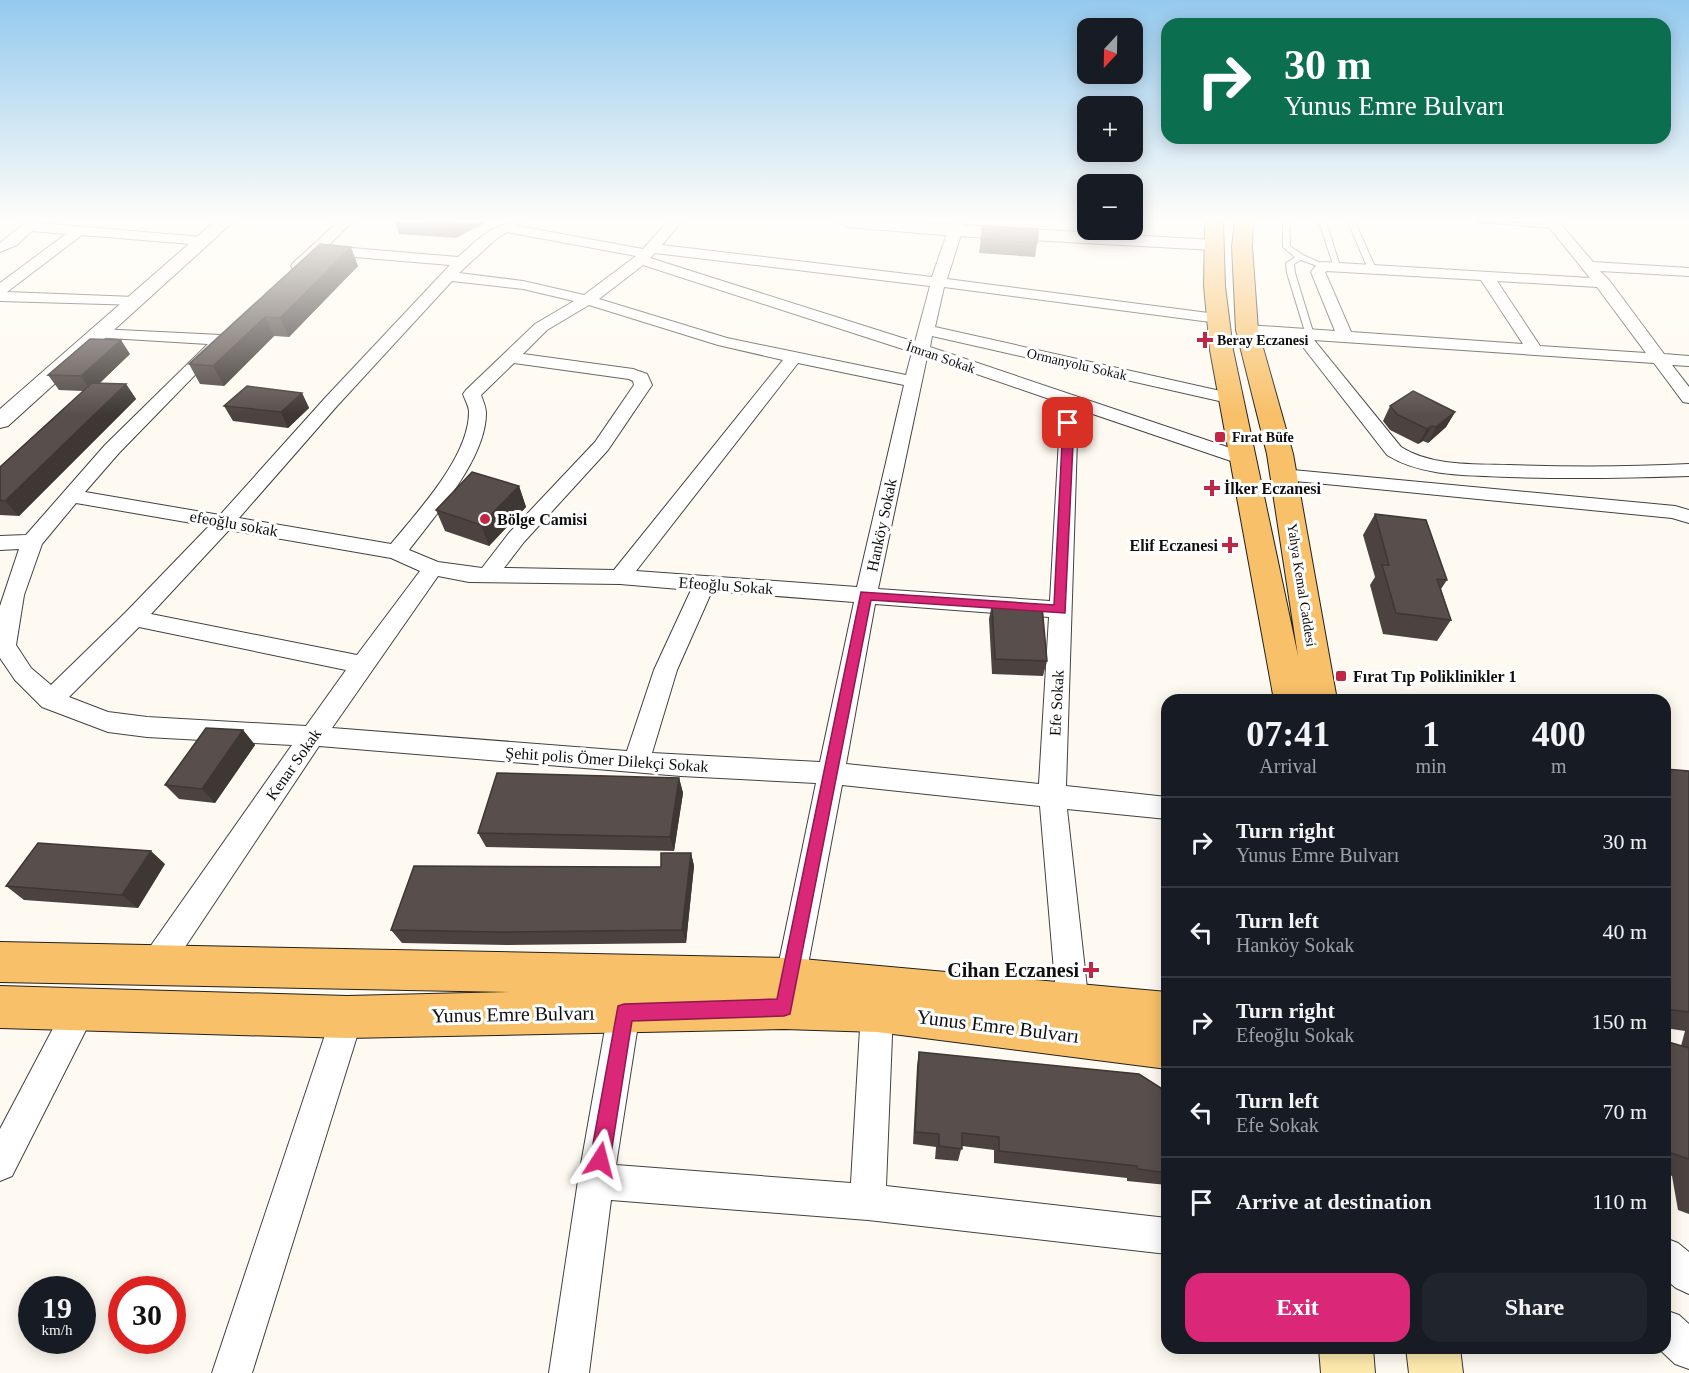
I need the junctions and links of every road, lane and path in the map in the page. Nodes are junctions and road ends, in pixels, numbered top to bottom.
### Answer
1 (153, 286) edge
2 (438, 286) edge
3 (528, 286) edge
4 (605, 286) edge
5 (749, 286) edge
6 (937, 286) edge
7 (970, 286) edge
8 (1216, 286) edge
9 (1244, 286) edge
10 (1294, 286) edge
11 (1323, 286) edge
12 (1493, 286) edge
13 (1606, 286) edge
14 (0, 296) edge
15 (587, 300) junction
16 (135, 302) junction
17 (1218, 318) junction
18 (236, 326) edge
19 (1247, 330) junction
20 (99, 334) junction
21 (1306, 334) junction
22 (1345, 337) junction
23 (221, 340) junction
24 (924, 340) junction
25 (1534, 348) junction
26 (509, 357) junction
27 (794, 357) junction
28 (1657, 359) junction
29 (1689, 361) edge
30 (913, 382) junction
31 (1228, 398) junction
32 (1689, 398) edge
33 (1070, 400) junction
34 (8, 406) edge
35 (0, 421) edge
36 (1241, 458) junction
37 (1689, 470) edge
38 (1284, 483) junction
39 (72, 496) junction
40 (1689, 517) edge
41 (226, 521) junction
42 (1689, 530) edge
43 (32, 542) junction
44 (0, 543) edge
45 (396, 552) junction
46 (433, 568) junction
47 (488, 576) junction
48 (620, 577) junction
49 (706, 583) junction
50 (866, 595) junction
51 (1060, 610) junction
52 (134, 618) junction
53 (2, 643) edge
54 (362, 665) junction
55 (1290, 694) edge
56 (1320, 694) edge
57 (51, 700) junction
58 (312, 736) junction
59 (637, 762) junction
60 (830, 773) junction
61 (1052, 796) junction
62 (1161, 807) edge
63 (0, 962) edge
64 (156, 964) junction
65 (788, 993) junction
66 (1073, 1006) junction
67 (0, 1007) edge
68 (79, 1011) junction
69 (877, 1011) junction
70 (624, 1012) junction
71 (1161, 1013) edge
72 (347, 1017) junction
73 (1161, 1046) edge
74 (0, 1164) edge
75 (596, 1181) junction
76 (868, 1202) junction
77 (1161, 1235) edge
78 (1671, 1261) edge
79 (1689, 1275) edge
80 (1671, 1334) edge
81 (1689, 1350) edge
82 (1346, 1354) edge
83 (1434, 1354) edge
84 (231, 1373) edge
85 (569, 1373) edge
86 (1348, 1373) edge
87 (1436, 1373) edge

1 - 16 street
2 - 41 street
3 - 15 street
4 - 15 street
5 - 24 street, İmran Sokak
6 - 24 street, Hanköy Sokak
7 - 17 street
8 - 17 main road, Yahya Kemal Caddesi
9 - 19 main road, Yahya Kemal Caddesi
10 - 21 lane
11 - 22 street
12 - 25 street
13 - 28 street
14 - 16 street
15 - 26 street
15 - 27 street
16 - 20 street
17 - 31 main road, Yahya Kemal Caddesi
18 - 23 street
19 - 21 street
19 - 38 main road, Yahya Kemal Caddesi
20 - 23 street
20 - 34 street
21 - 22 street
21 - 37 street
22 - 25 street
23 - 39 street
24 - 30 street, Hanköy Sokak
24 - 31 street, Ormanyolu Sokak
24 - 33 street, İmran Sokak
25 - 28 street
26 - 45 street
26 - 47 street
27 - 30 street
27 - 48 street
28 - 29 street
28 - 32 street
30 - 50 street, Hanköy Sokak
31 - 36 main road, Yahya Kemal Caddesi
33 - 36 street, İmran Sokak
33 - 51 street, Efe Sokak
34 - 35 street
36 - 55 main road, Yahya Kemal Caddesi
38 - 40 street
38 - 42 street
38 - 56 main road, Yahya Kemal Caddesi
39 - 41 street, efeoğlu sokak
39 - 43 street
41 - 45 street, efeoğlu sokak
41 - 52 street
43 - 44 street
43 - 53 street
45 - 46 street, Efeoğlu Sokak
46 - 47 street, Efeoğlu Sokak
46 - 54 street, Kenar Sokak
47 - 48 street, Efeoğlu Sokak
48 - 49 street, Efeoğlu Sokak
49 - 50 street, Efeoğlu Sokak
49 - 59 street
50 - 51 street, Efeoğlu Sokak
50 - 60 street, Hanköy Sokak
51 - 61 street, Efe Sokak
52 - 54 street
52 - 57 street
53 - 57 street, Şehit polis Ömer Dilekçi Sokak
54 - 58 street, Kenar Sokak
57 - 58 street, Şehit polis Ömer Dilekçi Sokak
58 - 59 street, Şehit polis Ömer Dilekçi Sokak
58 - 64 street, Kenar Sokak
59 - 60 street, Şehit polis Ömer Dilekçi Sokak
60 - 61 street, Şehit polis Ömer Dilekçi Sokak
60 - 65 street, Hanköy Sokak
61 - 62 street, Şehit polis Ömer Dilekçi Sokak
61 - 66 street, Efe Sokak
63 - 64 main road, Yunus Emre Bulvarı
64 - 65 main road, Yunus Emre Bulvarı
65 - 66 main road, Yunus Emre Bulvarı
65 - 69 main road, Yunus Emre Bulvarı
65 - 70 main road, Yunus Emre Bulvarı
66 - 71 main road, Yunus Emre Bulvarı
67 - 68 main road, Yunus Emre Bulvarı
68 - 72 main road, Yunus Emre Bulvarı
68 - 74 street
69 - 73 main road, Yunus Emre Bulvarı
69 - 76 street
70 - 72 main road, Yunus Emre Bulvarı
70 - 75 street
72 - 84 street
75 - 76 street
75 - 85 street
76 - 77 street
78 - 79 street
80 - 81 street
82 - 86 main road
83 - 87 main road

